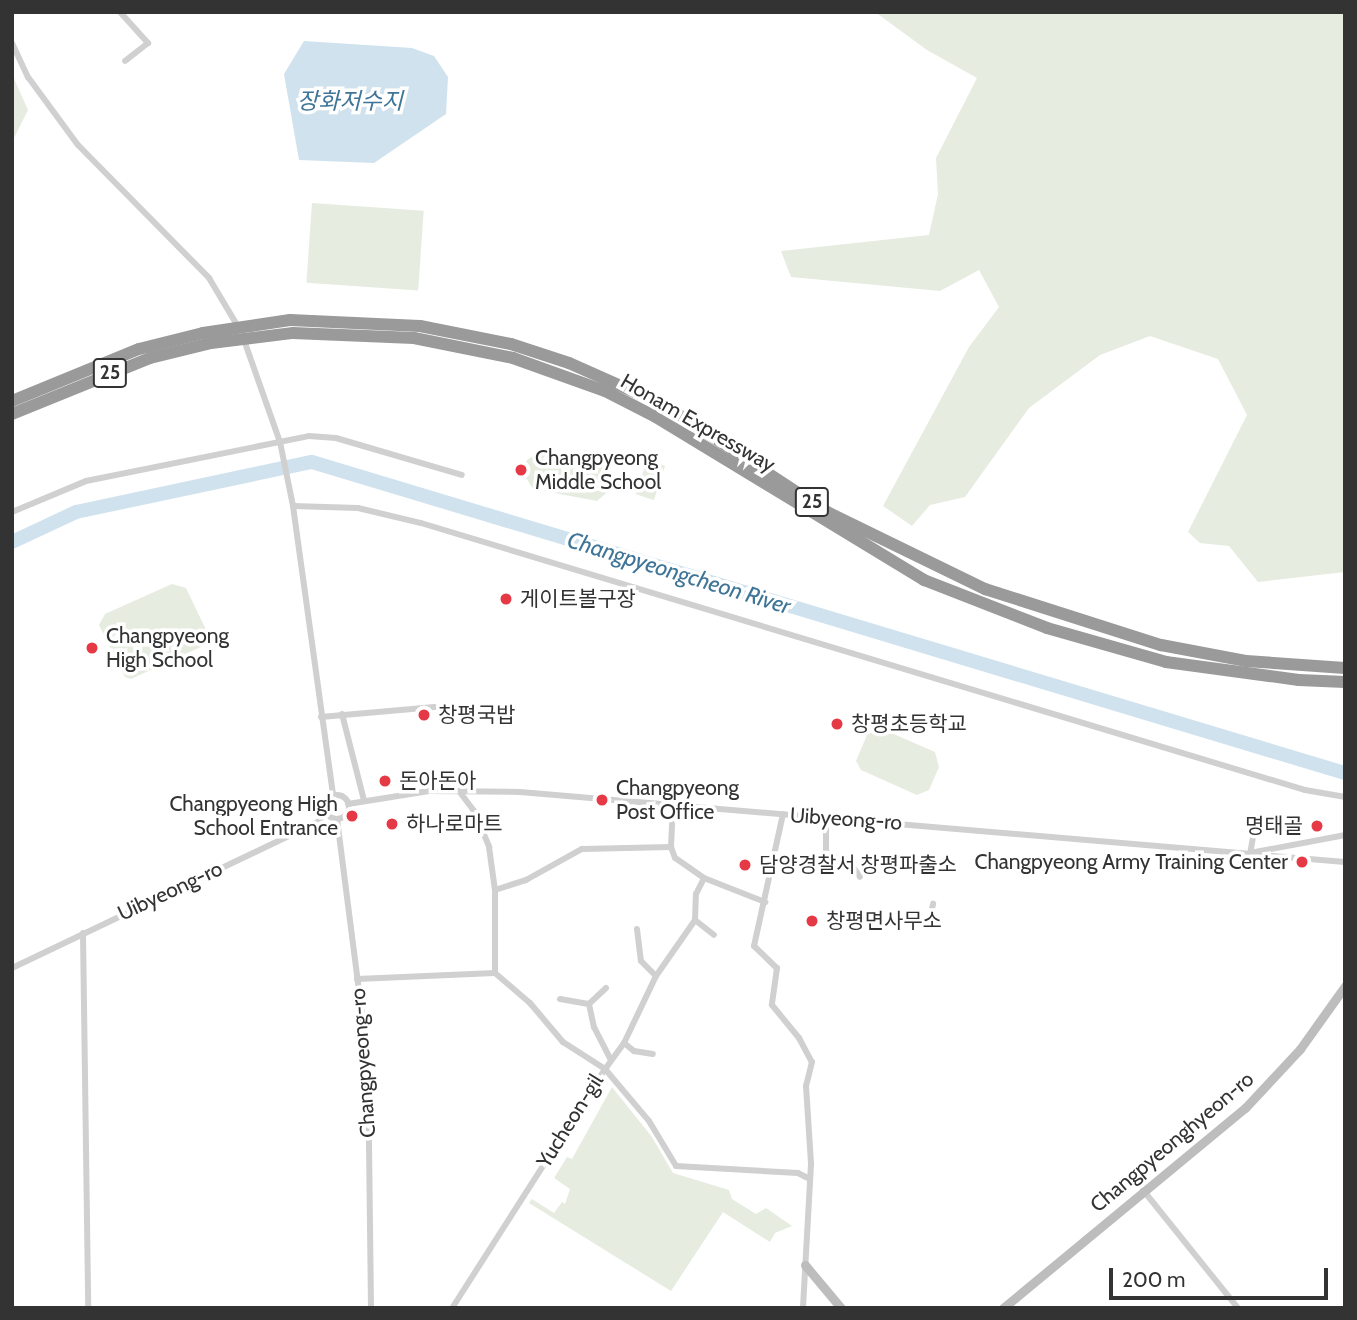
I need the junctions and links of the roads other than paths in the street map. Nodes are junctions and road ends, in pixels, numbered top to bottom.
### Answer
1 (120, 12) edge
2 (12, 43) edge
3 (125, 61) dead end
4 (207, 338) junction
5 (12, 401) edge
6 (12, 414) edge
7 (280, 442) junction
8 (462, 475) dead end
9 (292, 503) junction
10 (12, 512) edge
11 (1345, 668) edge
12 (1345, 682) edge
13 (435, 707) dead end
14 (342, 714) junction
15 (321, 717) junction
16 (459, 791) junction
17 (333, 796) junction
18 (1345, 797) edge
19 (364, 800) junction
20 (348, 804) junction
21 (673, 804) junction
22 (326, 812) junction
23 (783, 814) junction
24 (826, 818) junction
25 (337, 819) junction
26 (1255, 826) dead end
27 (1345, 835) edge
28 (671, 847) junction
29 (1250, 853) junction
30 (1345, 862) edge
31 (860, 877) dead end
32 (704, 878) junction
33 (495, 890) junction
34 (765, 902) junction
35 (933, 904) dead end
36 (695, 920) junction
37 (928, 926) dead end
38 (637, 929) dead end
39 (82, 933) junction
40 (714, 935) dead end
41 (12, 968) edge
42 (495, 973) junction
43 (656, 976) junction
44 (357, 979) junction
45 (1345, 986) edge
46 (606, 988) dead end
47 (560, 999) dead end
48 (589, 1004) junction
49 (624, 1043) junction
50 (653, 1054) dead end
51 (611, 1060) junction
52 (605, 1069) junction
53 (808, 1178) junction
54 (1143, 1190) junction
55 (805, 1265) junction
56 (88, 1308) edge
57 (371, 1308) edge
58 (452, 1308) edge
59 (803, 1308) edge
60 (841, 1308) edge
61 (1003, 1308) edge
62 (1238, 1308) edge

1 - 3 street
2 - 7 street
4 - 5 highway, Honam Expressway / 25
4 - 6 highway, Honam Expressway / 25
4 - 11 highway, Honam Expressway / 25, bridge
4 - 12 highway, Honam Expressway / 25, bridge
7 - 8 street
7 - 9 street
7 - 10 street
9 - 15 street
9 - 18 street
13 - 14 street
14 - 15 street
14 - 19 street
15 - 17 street
16 - 19 street, Uibyeong-ro
16 - 21 street, Uibyeong-ro
16 - 33 street
17 - 20 street
17 - 22 street
19 - 20 street, Uibyeong-ro
20 - 25 street
21 - 23 street, Uibyeong-ro
21 - 28 street
22 - 25 street
22 - 39 street, Uibyeong-ro
23 - 24 street, Uibyeong-ro
23 - 34 street
24 - 29 street, Uibyeong-ro
24 - 31 street
25 - 44 street, Changpyeong-ro
26 - 29 street
27 - 29 street
28 - 32 street
28 - 33 street
29 - 30 street, Uibyeong-ro
32 - 34 street
32 - 36 street
33 - 42 street
34 - 53 street
35 - 37 street
36 - 40 street
36 - 43 street
38 - 43 street
39 - 41 street, Uibyeong-ro
39 - 56 street
42 - 44 street
42 - 52 street, Yucheon-gil
43 - 49 street
44 - 57 street, Changpyeong-ro
45 - 54 main road, Changpyeonghyeon-ro
46 - 48 street
47 - 48 street
48 - 51 street
49 - 50 street
49 - 51 street
51 - 52 street
52 - 53 street
52 - 58 street, Yucheon-gil
53 - 55 street
54 - 61 main road, Changpyeonghyeon-ro
54 - 62 street
55 - 59 street
55 - 60 main road

